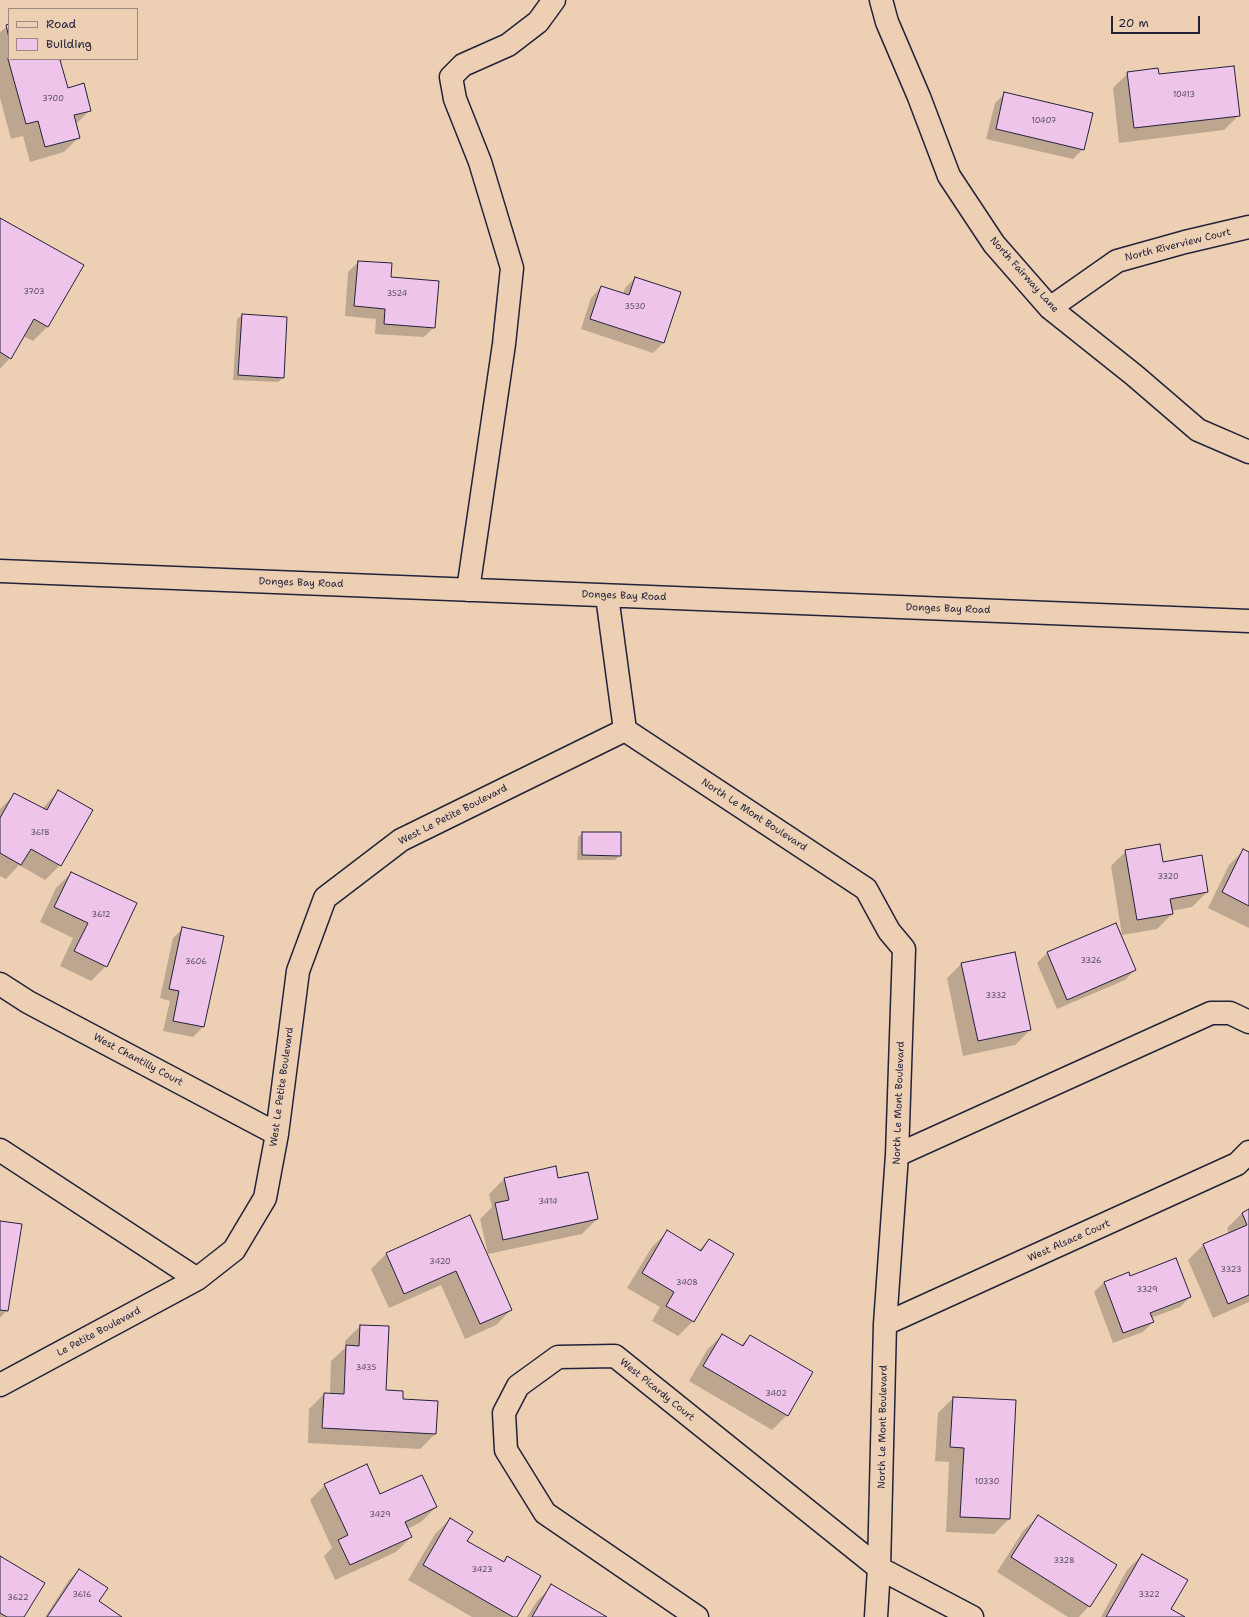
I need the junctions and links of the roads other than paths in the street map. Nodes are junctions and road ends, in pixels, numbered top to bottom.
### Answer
1 (554, 0) edge
2 (881, 0) edge
3 (1249, 227) edge
4 (1050, 308) junction
5 (1249, 452) edge
6 (0, 571) edge
7 (468, 590) junction
8 (606, 596) junction
9 (1249, 621) edge
10 (624, 730) junction
11 (0, 984) edge
12 (1249, 1022) edge
13 (277, 1134) junction
14 (0, 1150) edge
15 (1249, 1152) edge
16 (897, 1155) junction
17 (197, 1279) junction
18 (885, 1324) junction
19 (0, 1385) edge
20 (879, 1568) junction
21 (697, 1617) edge
22 (876, 1617) edge
23 (972, 1617) edge

1 - 7 street
2 - 4 street, North Fairway Lane
3 - 4 street, North Riverview Court
4 - 5 street, North Fairway Lane
6 - 7 street, Donges Bay Road
7 - 8 street, Donges Bay Road
8 - 9 street, Donges Bay Road
8 - 10 street
10 - 13 street, West Le Petite Boulevard
10 - 16 street, North Le Mont Boulevard
11 - 13 street, West Chantilly Court
12 - 16 street
13 - 17 street, West Le Petite Boulevard
14 - 17 street
15 - 18 street, West Alsace Court
16 - 18 street, North Le Mont Boulevard
17 - 19 street, Le Petite Boulevard
18 - 20 street, North Le Mont Boulevard
20 - 21 street, West Picardy Court
20 - 22 street, North Le Mont Boulevard
20 - 23 street, West Picardy Court

